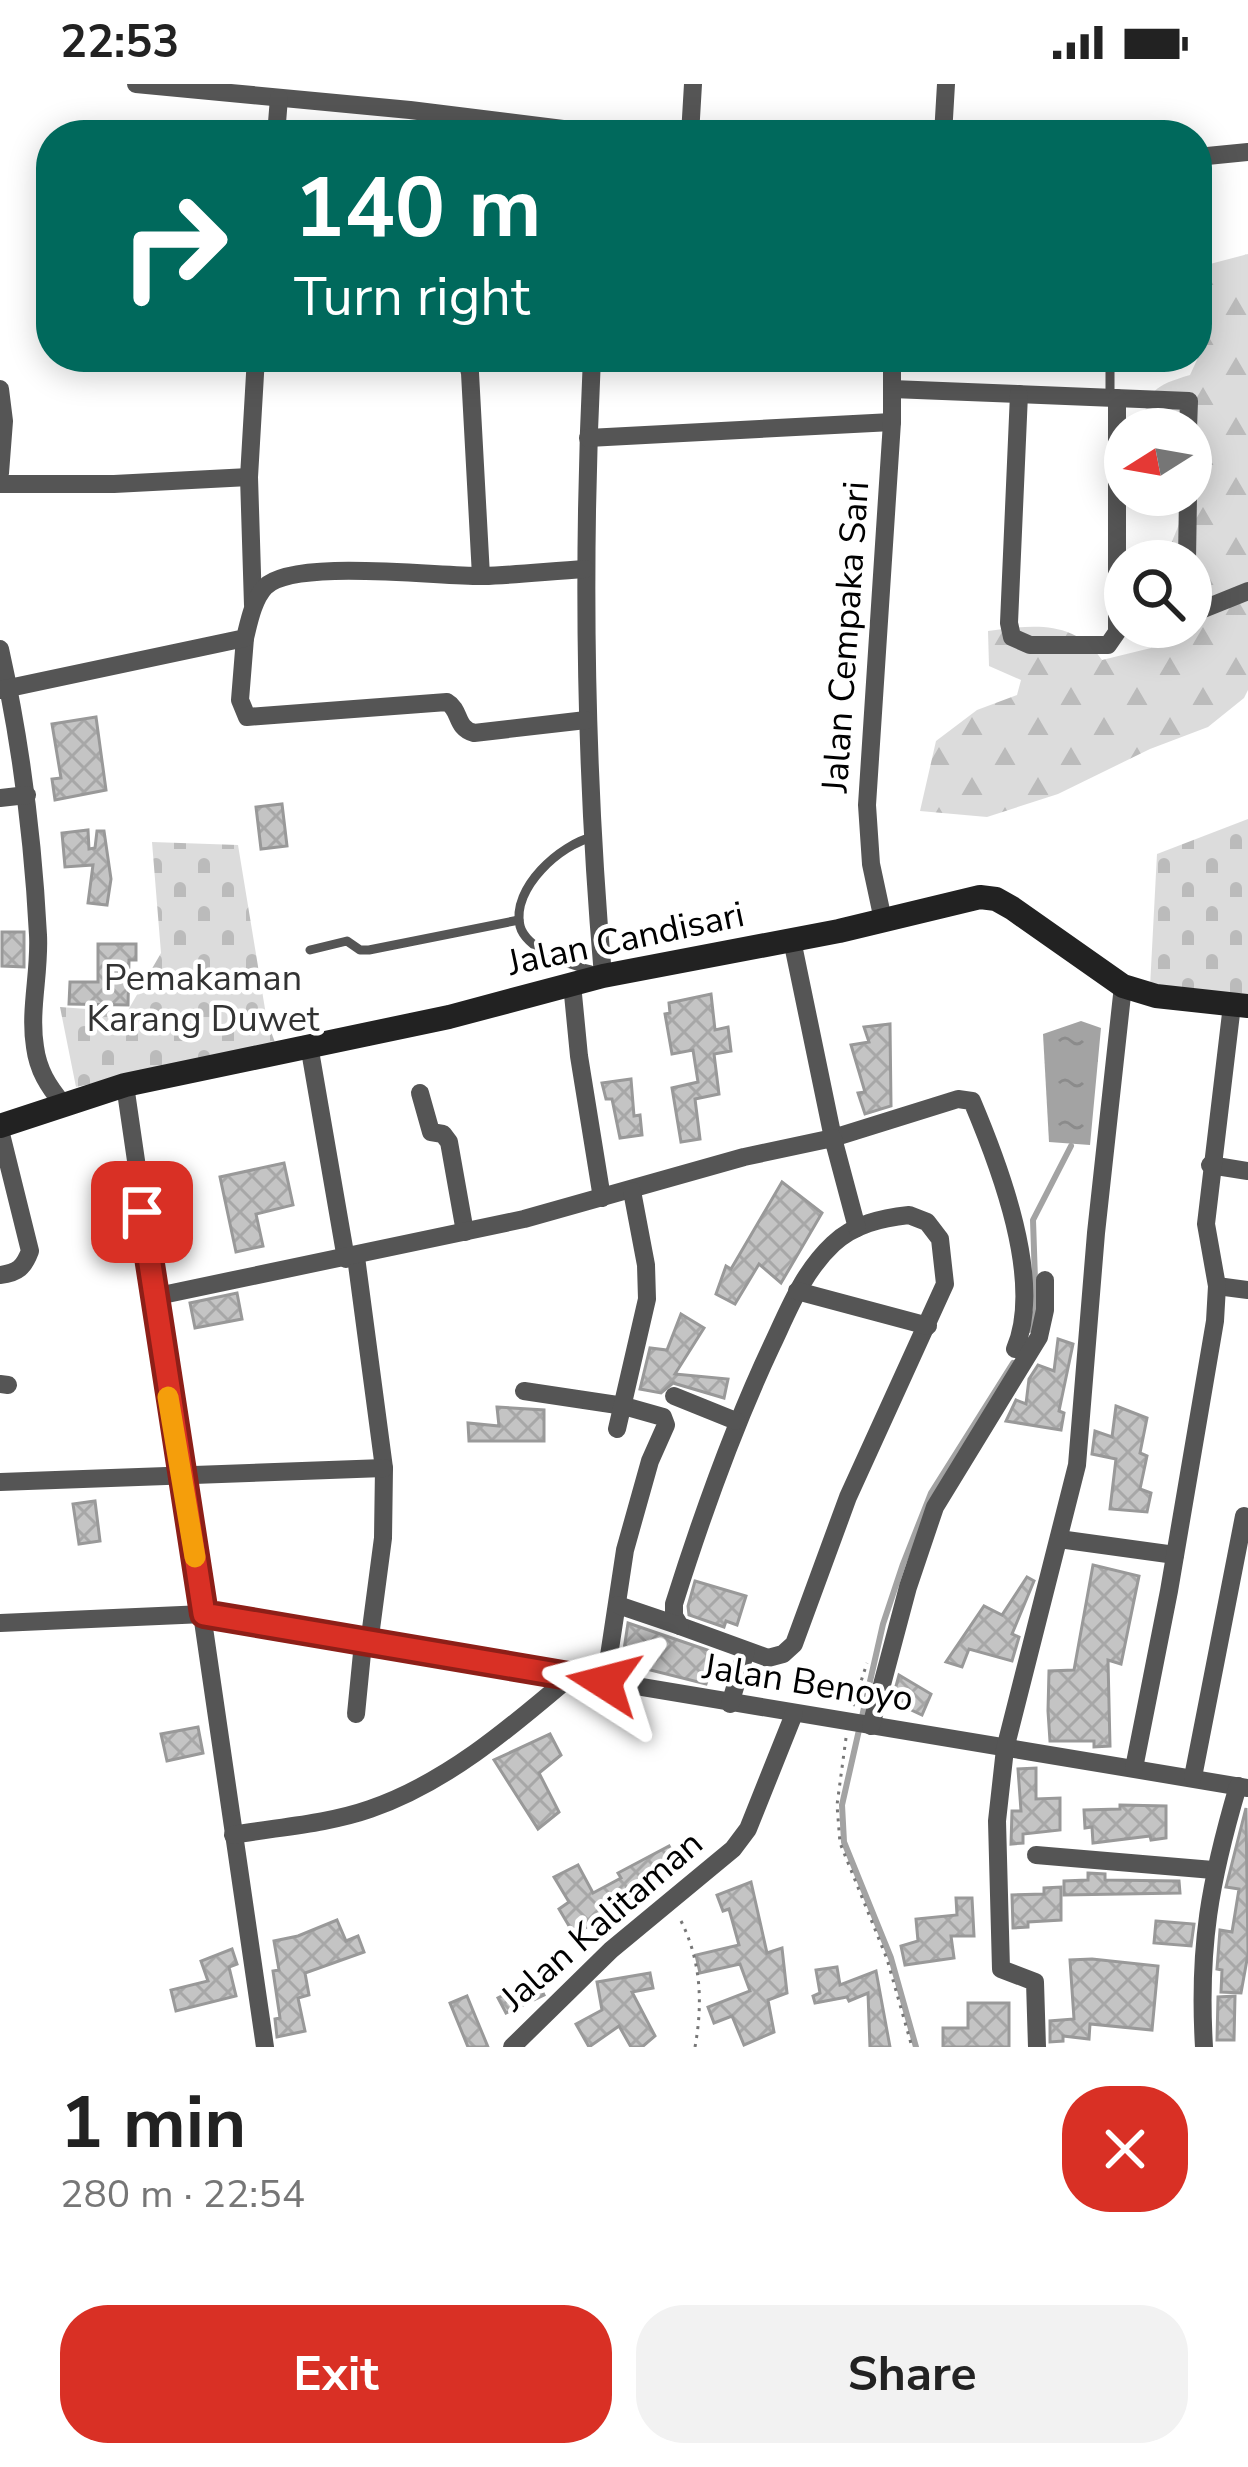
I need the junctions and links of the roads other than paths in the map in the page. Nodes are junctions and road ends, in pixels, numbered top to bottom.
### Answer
1 (136, 84) edge
2 (382, 84) edge
3 (694, 84) edge
4 (946, 84) edge
5 (279, 98) junction
6 (380, 107) junction
7 (277, 120) edge
8 (484, 120) edge
9 (691, 120) edge
10 (944, 120) edge
11 (1248, 152) edge
12 (1212, 156) edge
13 (255, 372) edge
14 (470, 372) edge
15 (591, 372) edge
16 (892, 372) edge
17 (1112, 372) edge
18 (0, 389) edge
19 (892, 389) junction
20 (1019, 394) junction
21 (1114, 397) junction
22 (1189, 408) edge
23 (892, 422) junction
24 (588, 438) junction
25 (0, 471) edge
26 (249, 477) junction
27 (0, 484) edge
28 (585, 569) junction
29 (481, 576) junction
30 (1248, 591) edge
31 (1212, 606) edge
32 (253, 610) junction
33 (245, 638) junction
34 (0, 649) edge
35 (4, 690) edge
36 (586, 720) junction
37 (26, 795) junction
38 (0, 798) edge
39 (594, 836) junction
40 (520, 920) junction
41 (883, 920) junction
42 (792, 940) junction
43 (310, 950) dead end
44 (603, 974) junction
45 (572, 984) junction
46 (1123, 986) junction
47 (1240, 1005) edge
48 (309, 1045) junction
49 (124, 1085) junction
50 (420, 1093) dead end
51 (63, 1104) junction
52 (0, 1128) edge
53 (833, 1138) junction
54 (1210, 1166) junction
55 (1248, 1171) edge
56 (632, 1191) junction
57 (602, 1198) junction
58 (9, 1201) edge
59 (857, 1228) junction
60 (465, 1232) junction
61 (351, 1258) junction
62 (0, 1276) edge
63 (1045, 1280) dead end
64 (1216, 1286) junction
65 (1248, 1290) edge
66 (797, 1291) junction
67 (153, 1297) junction
68 (1035, 1314) junction
69 (928, 1326) junction
70 (1015, 1349) dead end
71 (524, 1390) dead end
72 (674, 1396) dead end
73 (624, 1406) junction
74 (736, 1421) junction
75 (617, 1430) dead end
76 (384, 1468) junction
77 (181, 1478) junction
78 (0, 1482) edge
79 (1244, 1516) dead end
80 (1059, 1539) junction
81 (1175, 1555) junction
82 (618, 1605) junction
83 (204, 1614) junction
84 (0, 1623) edge
85 (680, 1626) junction
86 (366, 1643) junction
87 (746, 1651) junction
88 (570, 1677) junction
89 (604, 1682) junction
90 (730, 1704) junction
91 (356, 1714) dead end
92 (794, 1714) junction
93 (862, 1724) junction
94 (1005, 1749) junction
95 (1134, 1768) junction
96 (1193, 1777) junction
97 (1243, 1787) edge
98 (233, 1835) junction
99 (1036, 1855) dead end
100 (1213, 1870) junction
101 (266, 2047) edge
102 (512, 2047) edge
103 (1037, 2047) edge
104 (1204, 2047) edge

1 - 5 street
2 - 6 street
3 - 9 street
4 - 10 street
5 - 6 street
5 - 7 street
6 - 8 street
11 - 12 street
13 - 26 street
14 - 29 street
15 - 24 street
16 - 19 street, Jalan Cempaka Sari
17 - 21 lane
18 - 25 street
19 - 20 street
19 - 23 street, Jalan Cempaka Sari
20 - 21 street
20 - 21 street
21 - 22 street
23 - 24 street
23 - 41 street, Jalan Cempaka Sari
24 - 28 street
26 - 27 street
26 - 32 street
28 - 29 street
28 - 36 street
29 - 32 street
30 - 31 street
32 - 33 street
33 - 35 street
33 - 36 street
34 - 35 street
35 - 37 street
36 - 39 street
37 - 38 street
37 - 51 street
39 - 40 lane
39 - 44 street
40 - 43 lane
40 - 44 lane
41 - 42 street, Jalan Candisari
41 - 46 street, Jalan Candisari
42 - 44 street, Jalan Candisari
42 - 53 street
44 - 45 street, Jalan Candisari
45 - 48 street, Jalan Candisari
45 - 57 street
46 - 47 street, Jalan Candisari
46 - 80 street
47 - 54 street
48 - 49 street, Jalan Candisari
48 - 61 street
49 - 51 street, Jalan Candisari
49 - 67 street
50 - 60 street
51 - 52 street, Jalan Candisari
52 - 58 street
53 - 56 street
53 - 59 street
53 - 68 street
54 - 55 street
54 - 64 street
56 - 57 street
56 - 73 street
57 - 60 street
58 - 62 street
59 - 66 street
59 - 69 street
60 - 61 street
61 - 67 street
61 - 76 street
63 - 68 street
64 - 65 street
64 - 81 street
66 - 69 street
66 - 74 street
67 - 77 street
68 - 70 street
68 - 93 street
69 - 87 street
71 - 73 street
72 - 74 street
73 - 75 street
73 - 82 street
74 - 85 street
76 - 77 street
76 - 86 street
77 - 78 street
77 - 83 street
79 - 96 street
80 - 81 street
80 - 94 street
81 - 95 street
82 - 85 street
82 - 89 street
83 - 84 street, Jalan Benoyo
83 - 86 street, Jalan Benoyo
83 - 98 street
85 - 87 street
86 - 88 street, Jalan Benoyo
86 - 91 street
87 - 90 street
88 - 89 street, Jalan Benoyo
88 - 98 street
89 - 90 street, Jalan Benoyo
90 - 92 street, Jalan Benoyo
92 - 93 street, Jalan Benoyo
92 - 102 street, Jalan Kalitaman
93 - 94 street, Jalan Benoyo
94 - 95 street, Jalan Benoyo
94 - 103 street
95 - 96 street, Jalan Benoyo
96 - 97 street, Jalan Benoyo
97 - 100 street
98 - 101 street
99 - 100 street
100 - 104 street

